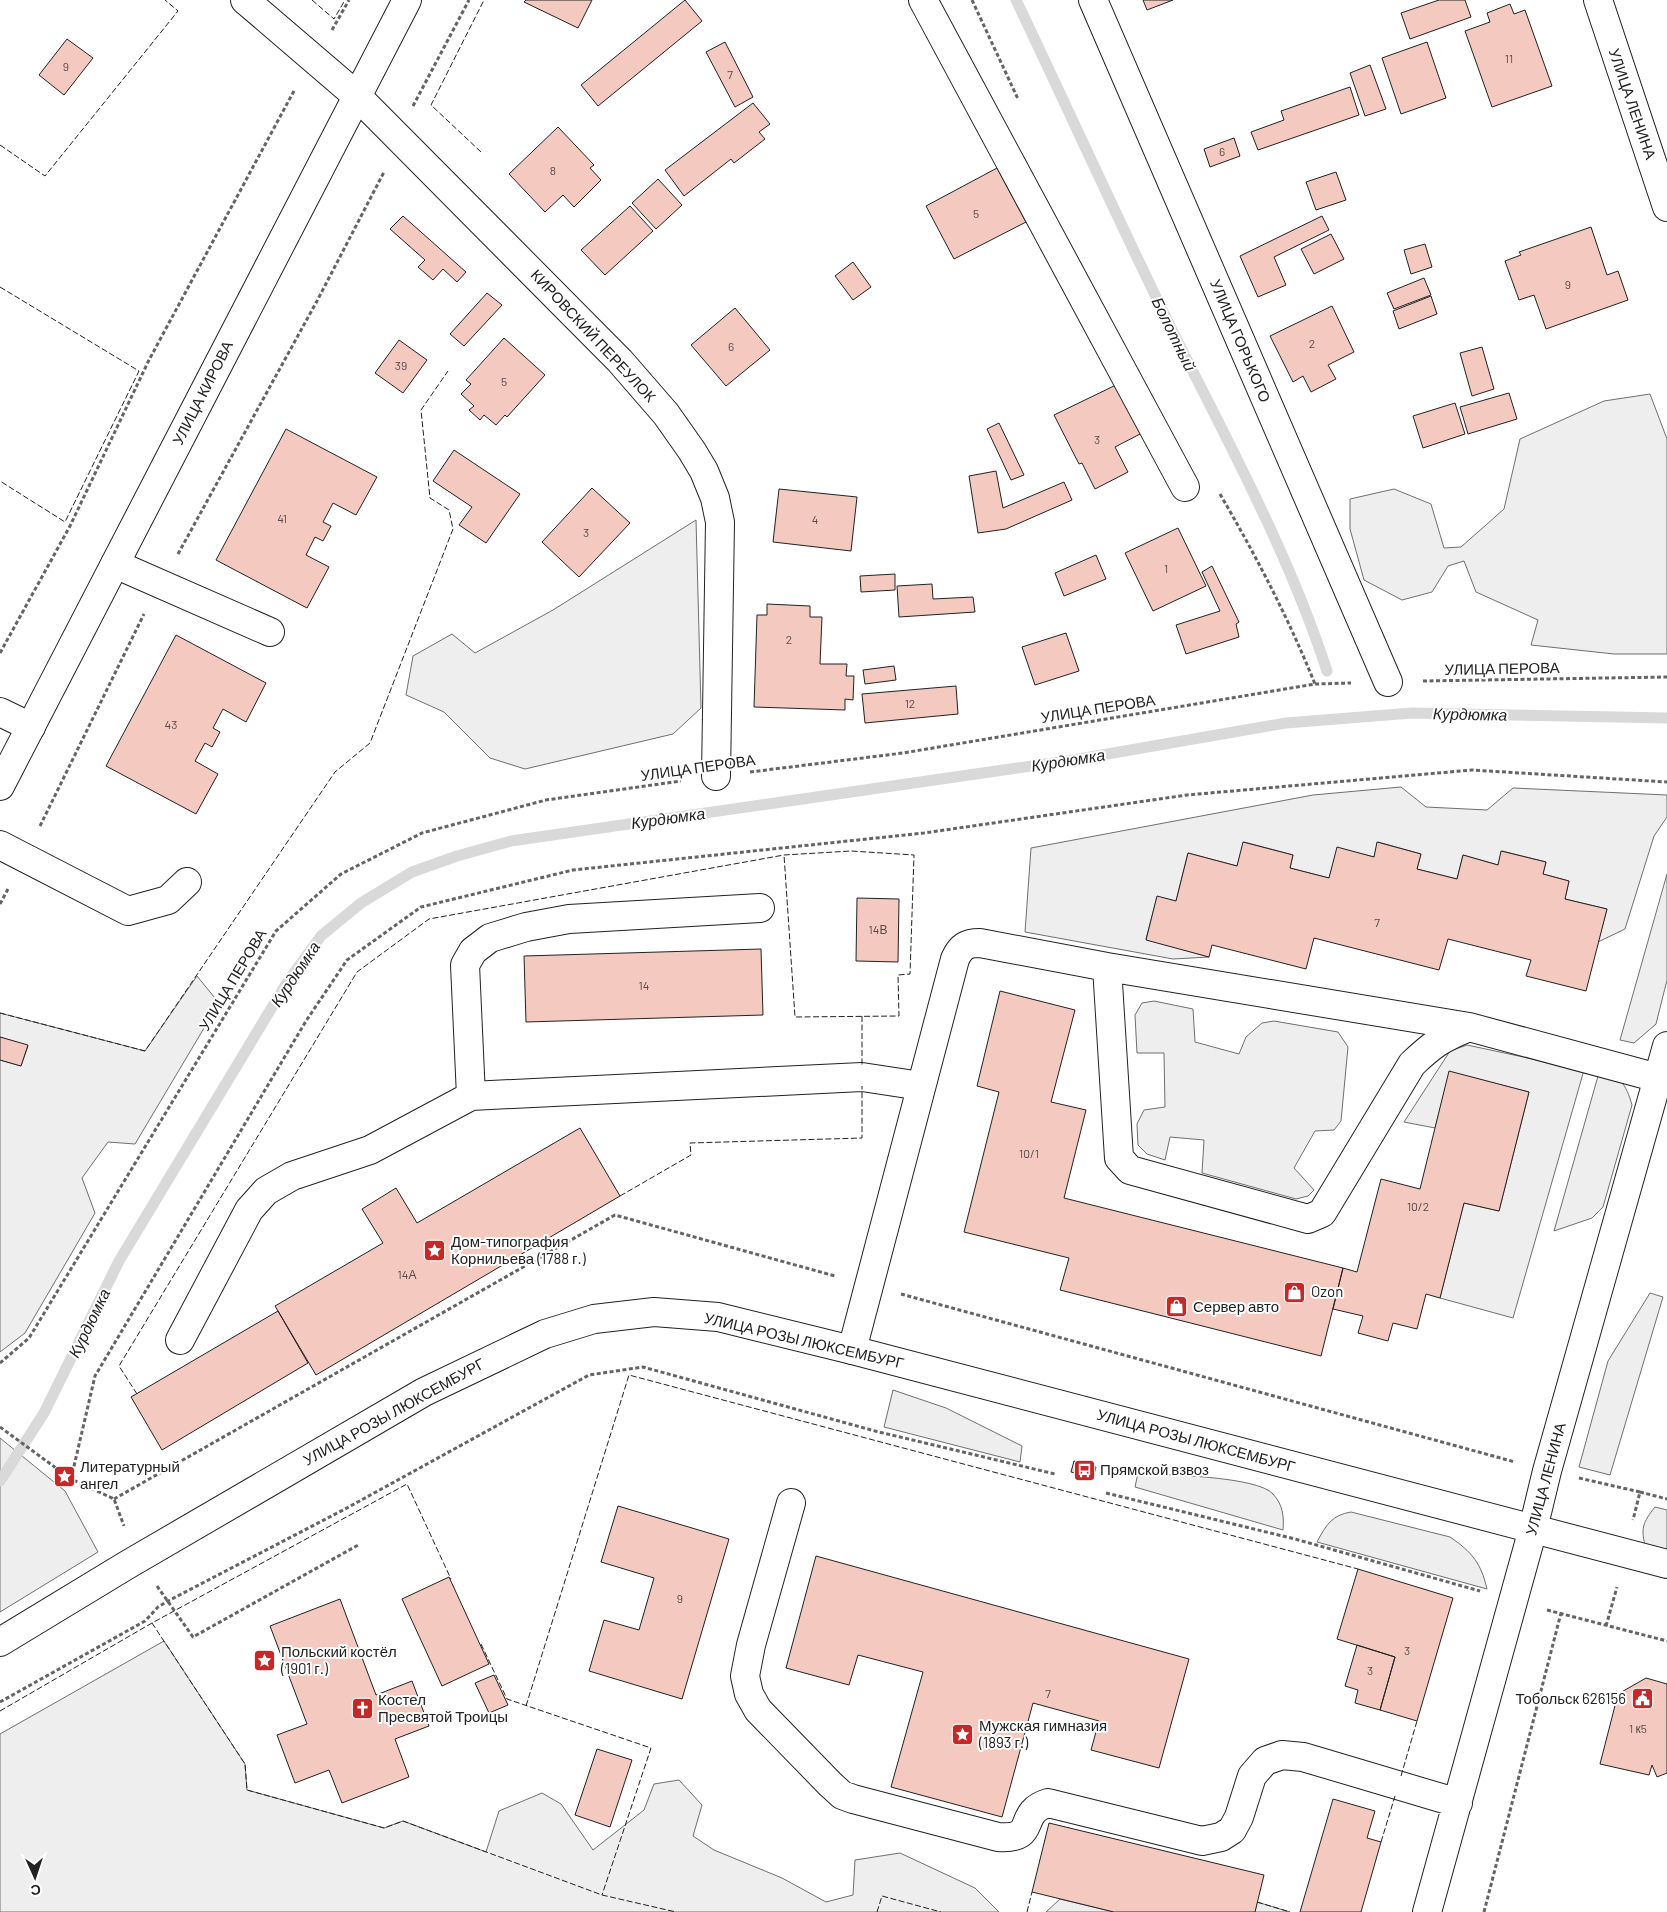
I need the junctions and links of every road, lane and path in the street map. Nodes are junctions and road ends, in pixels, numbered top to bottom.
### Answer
1 (245, 0) edge
2 (349, 0) edge
3 (406, 0) edge
4 (469, 0) edge
5 (923, 0) edge
6 (1093, 0) edge
7 (1598, 0) edge
8 (329, 33) dead end
9 (297, 84) dead end
10 (357, 96) junction
11 (410, 112) dead end
12 (385, 172) dead end
13 (1667, 207) edge
14 (1185, 487) dead end
15 (176, 558) dead end
16 (115, 564) junction
17 (149, 605) dead end
18 (270, 632) dead end
19 (0, 654) edge
20 (1667, 677) edge
21 (1388, 682) junction
22 (0, 712) edge
23 (31, 727) junction
24 (716, 776) junction
25 (1667, 782) edge
26 (0, 786) edge
27 (39, 829) dead end
28 (0, 845) edge
29 (188, 882) dead end
30 (760, 908) dead end
31 (1107, 967) junction
32 (1469, 1027) junction
33 (1667, 1046) edge
34 (1658, 1078) junction
35 (921, 1086) junction
36 (471, 1096) junction
37 (180, 1340) dead end
38 (852, 1350) junction
39 (0, 1363) edge
40 (0, 1427) edge
41 (1055, 1474) dead end
42 (1576, 1477) dead end
43 (71, 1479) junction
44 (1640, 1492) junction
45 (1106, 1493) dead end
46 (1667, 1499) edge
47 (791, 1503) dead end
48 (1632, 1526) dead end
49 (1533, 1529) junction
50 (360, 1544) dead end
51 (137, 1559) junction
52 (1667, 1564) edge
53 (168, 1601) junction
54 (1515, 1601) junction
55 (1561, 1613) junction
56 (1667, 1641) edge
57 (0, 1642) edge
58 (0, 1702) edge
59 (1458, 1803) junction
60 (1427, 1912) edge
61 (1484, 1912) edge

1 - 10 main road, КИРОВСКИЙ ПЕРЕУЛОК
2 - 8 path
3 - 10 main road, УЛИЦА КИРОВА
4 - 11 path
5 - 14 main road
6 - 21 main road, УЛИЦА ГОРЬКОГО
7 - 13 main road, УЛИЦА ЛЕНИНА
9 - 19 path
10 - 16 main road, УЛИЦА КИРОВА
10 - 24 main road, КИРОВСКИЙ ПЕРЕУЛОК
12 - 15 path
16 - 18 main road
16 - 23 main road, УЛИЦА КИРОВА
17 - 27 path
20 - 21 path, УЛИЦА ПЕРОВА
21 - 24 path, УЛИЦА ПЕРОВА
22 - 23 main road
23 - 26 main road, УЛИЦА КИРОВА
24 - 39 path, УЛИЦА ПЕРОВА
25 - 43 path
28 - 29 main road
30 - 36 main road
31 - 32 main road
31 - 32 main road
31 - 35 main road
32 - 34 main road
33 - 34 main road, УЛИЦА ЛЕНИНА
34 - 49 main road, УЛИЦА ЛЕНИНА
35 - 36 main road
35 - 38 main road
36 - 37 main road
38 - 49 main road, УЛИЦА РОЗЫ ЛЮКСЕМБУРГ
38 - 51 main road, УЛИЦА РОЗЫ ЛЮКСЕМБУРГ
40 - 43 path
41 - 53 path
42 - 44 path
43 - 51 path
44 - 46 path
44 - 48 path
45 - 54 path
47 - 59 main road
49 - 52 main road, УЛИЦА РОЗЫ ЛЮКСЕМБУРГ
49 - 54 main road, УЛИЦА ЛЕНИНА
50 - 53 path
51 - 53 path
51 - 57 main road, УЛИЦА РОЗЫ ЛЮКСЕМБУРГ
53 - 58 path
54 - 55 path
54 - 59 main road, УЛИЦА ЛЕНИНА
55 - 56 path
55 - 61 path
59 - 60 main road, УЛИЦА ЛЕНИНА

